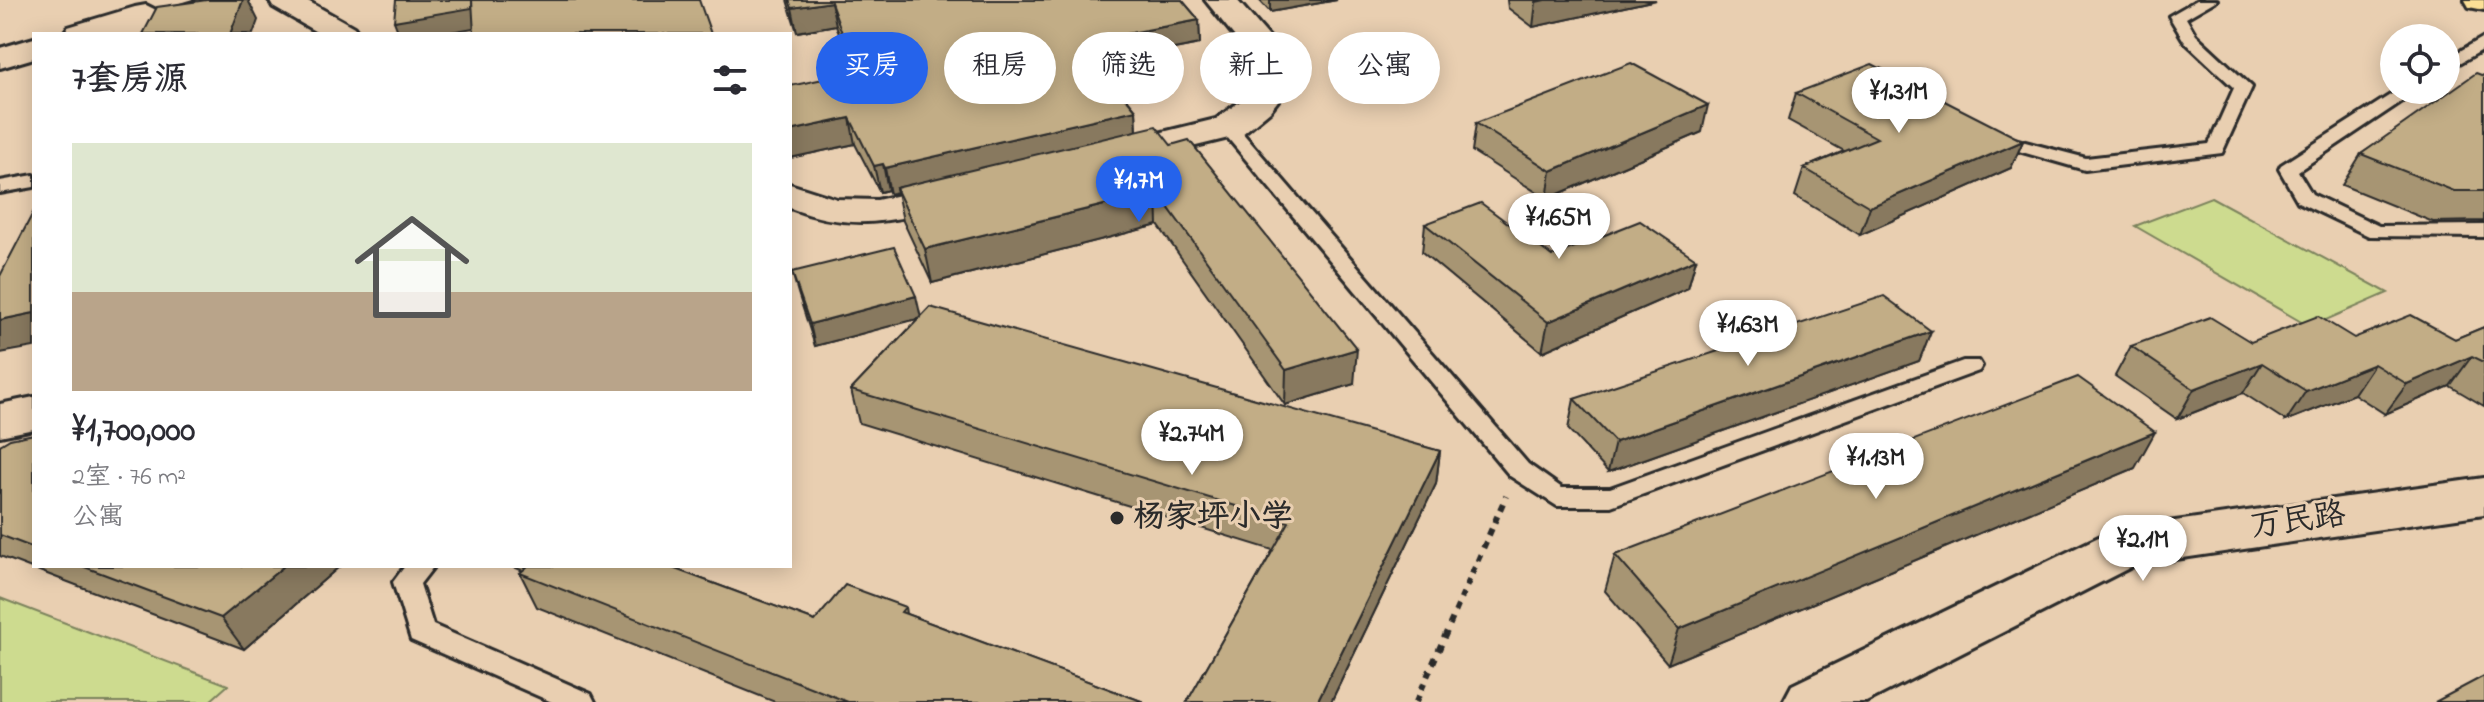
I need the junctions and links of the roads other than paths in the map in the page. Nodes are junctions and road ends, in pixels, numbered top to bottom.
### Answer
1 (191, 0) edge
2 (232, 0) edge
3 (284, 0) edge
4 (1220, 0) edge
5 (2209, 0) edge
6 (86, 32) edge
7 (127, 32) edge
8 (340, 32) edge
9 (2484, 42) edge
10 (32, 49) edge
11 (2460, 57) edge
12 (0, 58) edge
13 (32, 61) edge
14 (0, 70) edge
15 (2388, 104) edge
16 (1228, 127) junction
17 (2014, 144) edge
18 (1075, 164) edge
19 (32, 181) edge
20 (999, 183) edge
21 (0, 187) edge
22 (792, 196) edge
23 (2484, 231) edge
24 (1971, 366) dead end
25 (32, 413) edge
26 (0, 420) edge
27 (2484, 496) edge
28 (419, 568) edge
29 (581, 702) edge
30 (1812, 702) edge

1 - 6 street
2 - 7 street
3 - 8 street
4 - 16 street
5 - 17 lane
9 - 11 lane
10 - 12 street
13 - 14 street
15 - 23 lane
16 - 18 street
16 - 24 lane
19 - 21 lane
20 - 22 street
25 - 26 street
27 - 30 street, 万民路
28 - 29 lane

